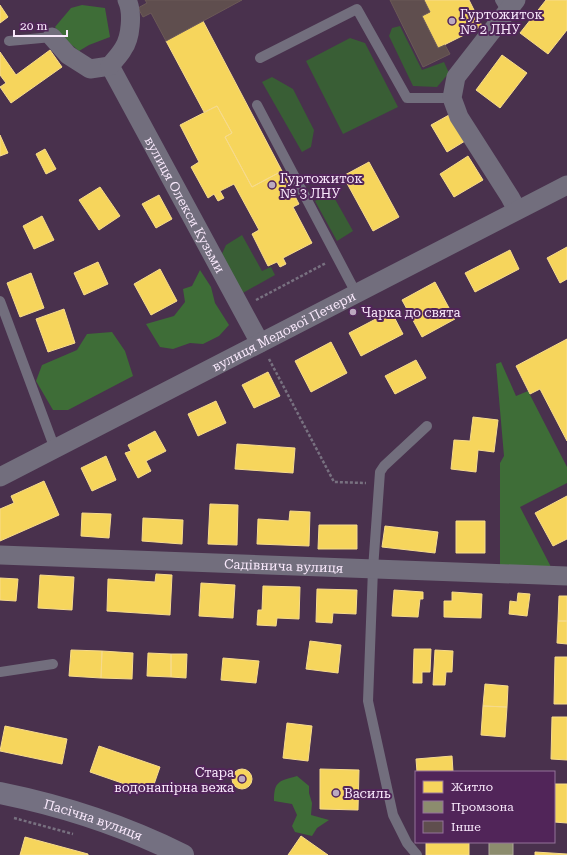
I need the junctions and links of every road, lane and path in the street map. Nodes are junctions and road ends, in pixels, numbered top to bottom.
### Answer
1 (127, 0) edge
2 (508, 4) edge
3 (52, 37) joint
4 (9, 41) dead end
5 (260, 58) dead end
6 (110, 66) junction
7 (452, 98) junction
8 (257, 105) dead end
9 (567, 185) edge
10 (517, 210) junction
11 (330, 244) junction
12 (356, 294) junction
13 (0, 301) edge
14 (242, 308) junction
15 (260, 343) junction
16 (427, 426) dead end
17 (55, 449) junction
18 (0, 477) edge
19 (378, 484) junction
20 (0, 555) edge
21 (373, 569) junction
22 (567, 576) edge
23 (53, 664) dead end
24 (0, 672) edge
25 (0, 794) edge
26 (10, 817) dead end
27 (76, 835) dead end
28 (183, 855) edge
29 (417, 855) edge

1 - 6 street
2 - 7 street
3 - 4 lane
3 - 6 street
5 - 7 lane
6 - 14 street, вулиця Олекси Кузьми
7 - 10 street
8 - 11 lane
9 - 10 street, вулиця Медової Печери
10 - 12 street, вулиця Медової Печери
11 - 12 lane
11 - 14 path
12 - 15 street, вулиця Медової Печери
13 - 17 lane
14 - 15 street, вулиця Олекси Кузьми
15 - 17 street, вулиця Медової Печери
15 - 19 path
16 - 19 lane
17 - 18 street, вулиця Медової Печери
19 - 21 lane
20 - 21 street, Садівнича вулиця
21 - 22 street, Садівнича вулиця
21 - 29 lane
23 - 24 lane
25 - 28 main road, Пасічна вулиця
26 - 27 path

